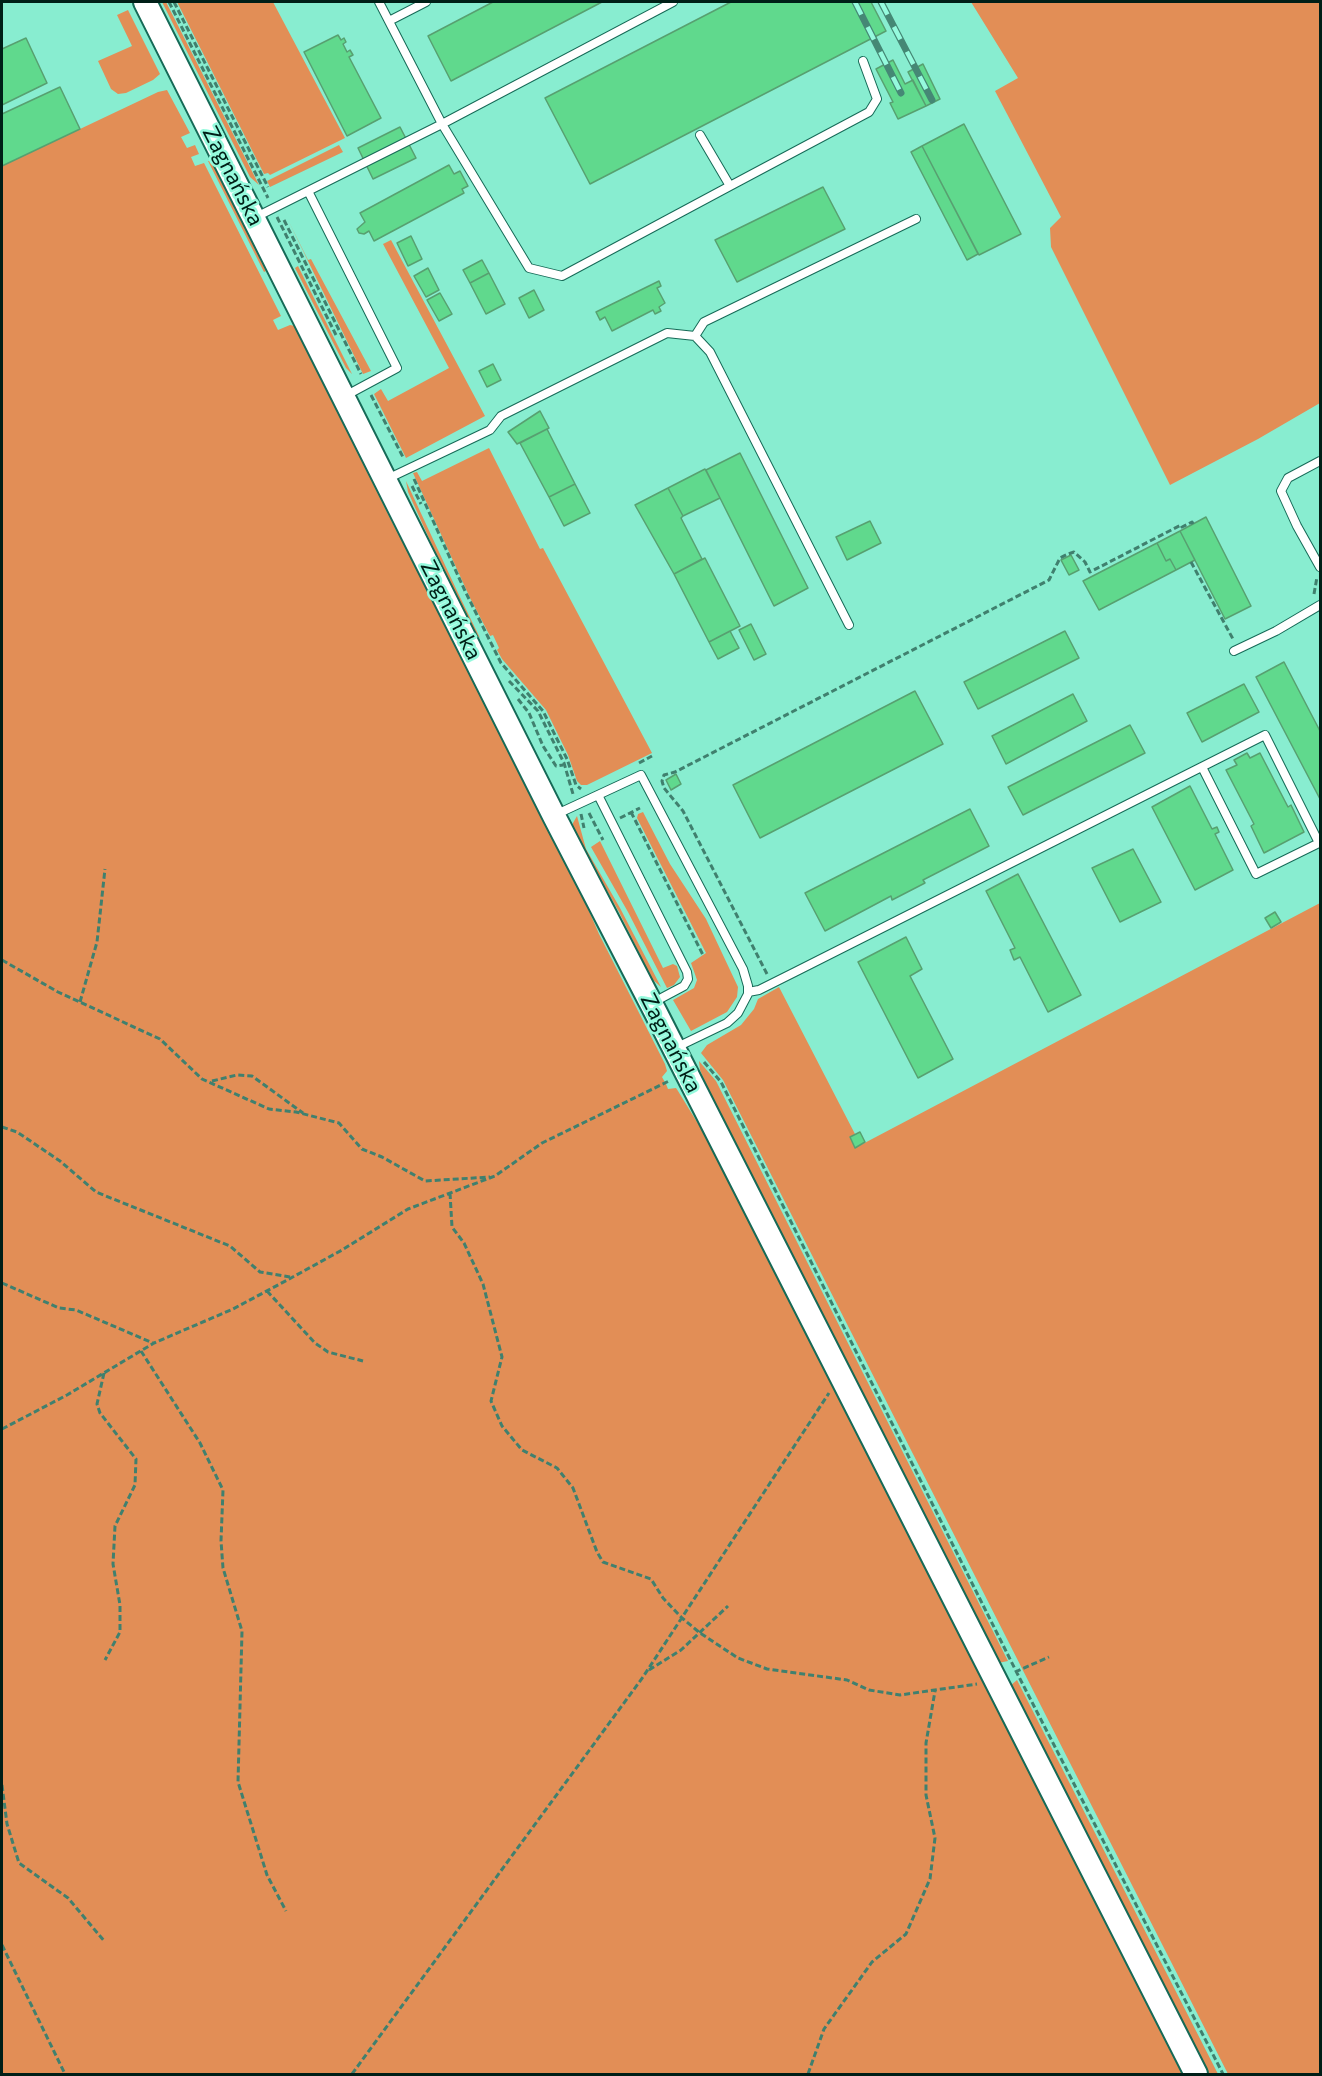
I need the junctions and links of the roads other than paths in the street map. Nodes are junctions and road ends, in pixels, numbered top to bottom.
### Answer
1 (145, 2) edge
2 (379, 2) edge
3 (426, 2) edge
4 (673, 2) edge
5 (389, 21) junction
6 (863, 61) dead end
7 (442, 124) junction
8 (700, 135) dead end
9 (730, 186) junction
10 (308, 191) junction
11 (255, 218) junction
12 (916, 219) dead end
13 (695, 336) junction
14 (344, 397) junction
15 (1320, 461) edge
16 (385, 480) junction
17 (1318, 570) edge
18 (1320, 605) edge
19 (849, 625) dead end
20 (1235, 646) road end
21 (1202, 767) junction
22 (598, 795) junction
23 (554, 816) junction
24 (748, 992) junction
25 (651, 1004) junction
26 (674, 1049) junction
27 (1196, 2074) edge

1 - 11 street, Zagnańska
2 - 5 lane
3 - 5 lane
4 - 7 lane
5 - 7 lane
6 - 9 lane
7 - 9 lane
7 - 10 lane
8 - 9 lane
10 - 11 lane
10 - 14 lane
11 - 14 street, Zagnańska
12 - 13 lane
13 - 16 lane
13 - 19 lane
14 - 16 street, Zagnańska
15 - 17 lane
16 - 23 street, Zagnańska
18 - 20 lane
21 - 21 lane
21 - 24 lane
22 - 23 lane
22 - 24 lane
22 - 25 lane
23 - 25 street, Zagnańska
24 - 26 lane
25 - 26 street, Zagnańska
26 - 27 street, Zagnańska

